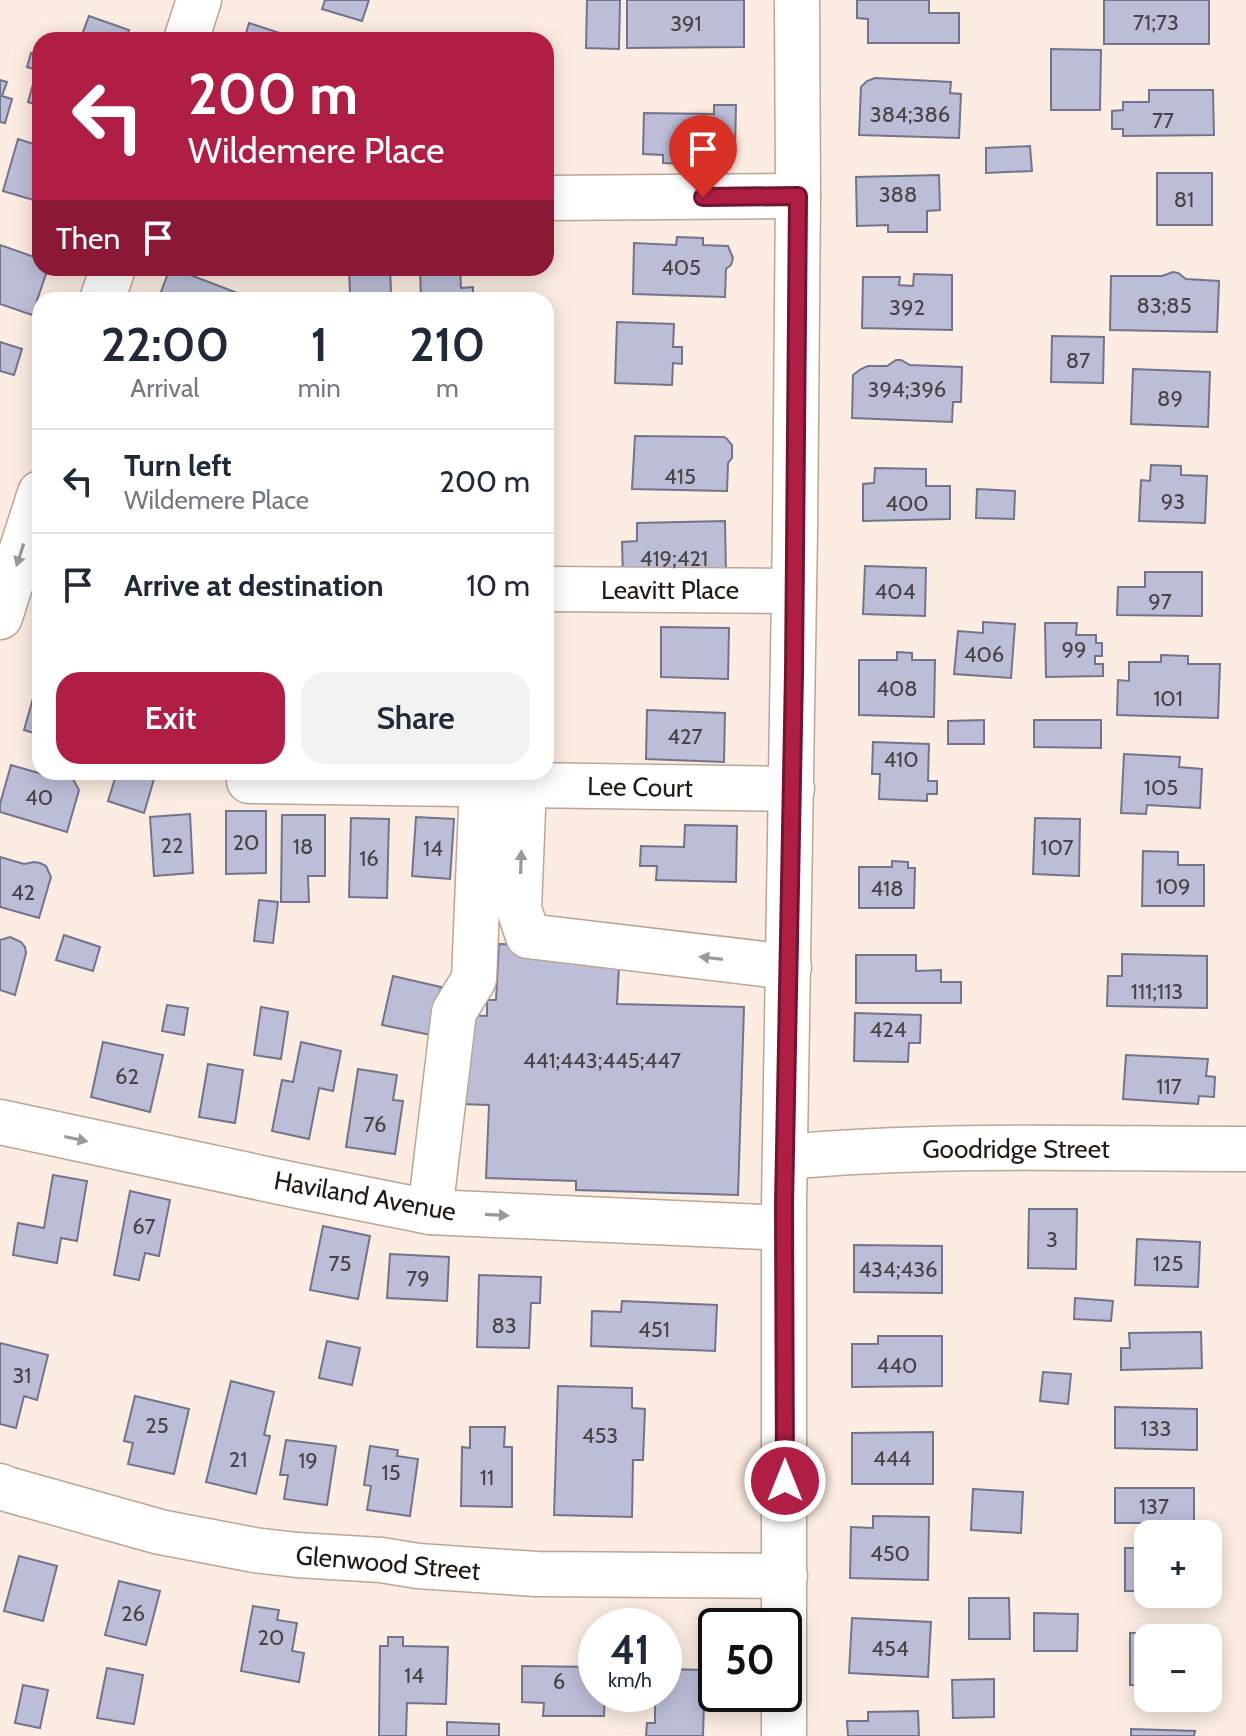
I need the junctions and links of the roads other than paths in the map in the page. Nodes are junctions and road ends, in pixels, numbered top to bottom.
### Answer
1 (199, 0) edge
2 (797, 0) edge
3 (189, 32) edge
4 (798, 196) junction
5 (554, 198) edge
6 (32, 518) edge
7 (554, 589) edge
8 (794, 591) junction
9 (0, 617) edge
10 (249, 781) dead end
11 (503, 785) junction
12 (792, 789) junction
13 (789, 967) junction
14 (0, 1122) edge
15 (1246, 1149) edge
16 (786, 1157) junction
17 (430, 1212) junction
18 (784, 1228) junction
19 (0, 1486) edge
20 (785, 1576) junction
21 (784, 1736) edge

1 - 3 street
2 - 4 street
4 - 5 street
4 - 8 street
6 -> 9 street
7 - 8 street, Leavitt Place
8 - 12 street
10 - 11 street, Lee Court
11 - 12 street, Lee Court
13 -> 11 street
11 - 17 street
12 - 13 street
13 - 16 street
14 -> 17 street, Haviland Avenue
15 - 16 street, Goodridge Street
16 - 18 street
17 -> 18 street, Haviland Avenue
18 - 20 street
19 - 20 street, Glenwood Street
20 - 21 street

